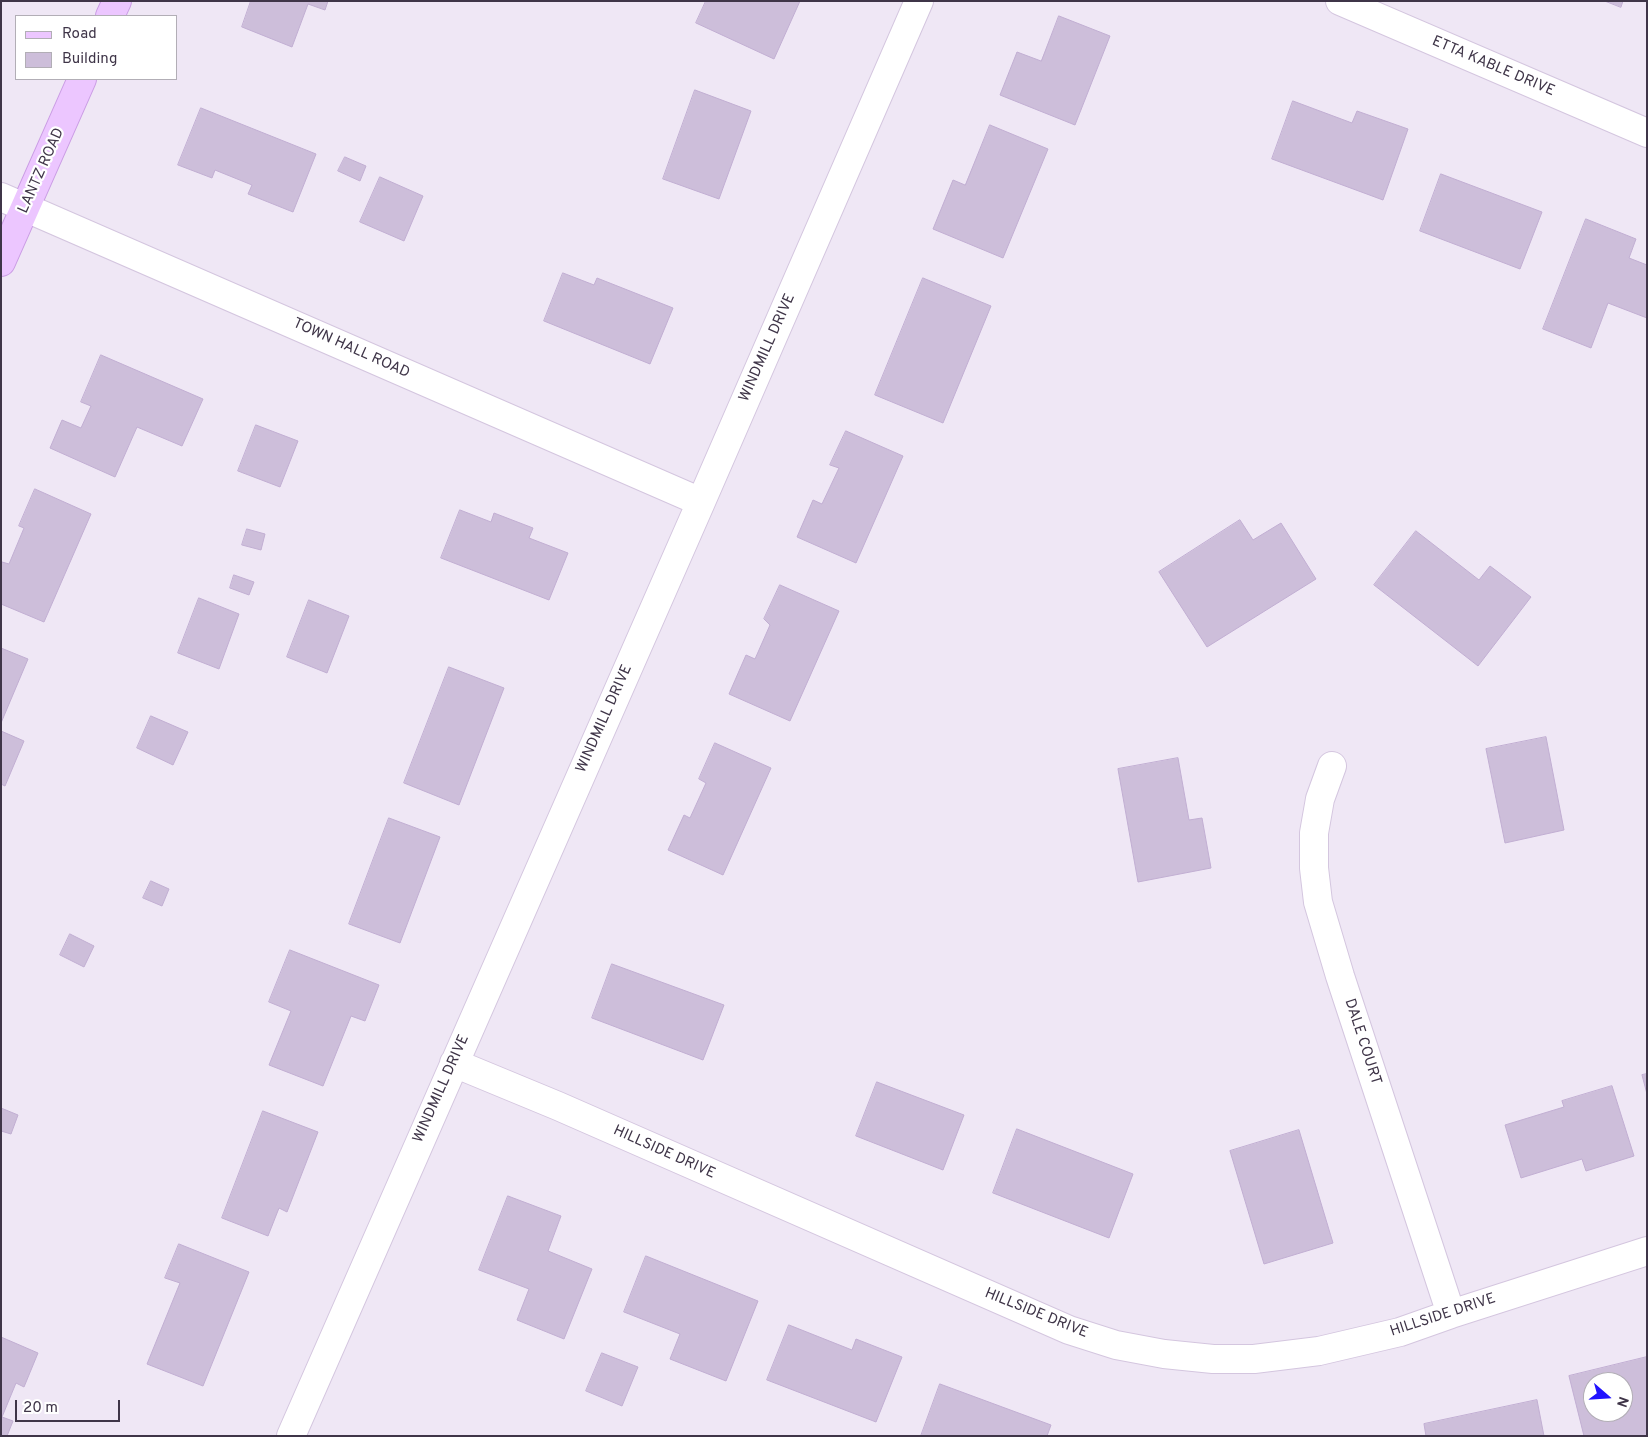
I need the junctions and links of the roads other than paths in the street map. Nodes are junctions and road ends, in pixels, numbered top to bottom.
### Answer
1 (117, 1) edge
2 (919, 1) edge
3 (1340, 1) edge
4 (110, 15) edge
5 (81, 80) edge
6 (1647, 133) edge
7 (13, 202) edge
8 (1, 262) edge
9 (701, 502) junction
10 (1332, 766) dead end
11 (454, 1063) junction
12 (1647, 1251) edge
13 (1451, 1314) junction
14 (291, 1436) edge

1 - 4 street
2 - 9 street, WINDMILL DRIVE
3 - 6 street, ETTA KABLE DRIVE
5 - 7 street, LANTZ ROAD
7 - 8 street, LANTZ ROAD
7 - 9 street, TOWN HALL ROAD
9 - 11 street, WINDMILL DRIVE
10 - 13 street, DALE COURT
11 - 13 street, HILLSIDE DRIVE
11 - 14 street, WINDMILL DRIVE
12 - 13 street, HILLSIDE DRIVE

